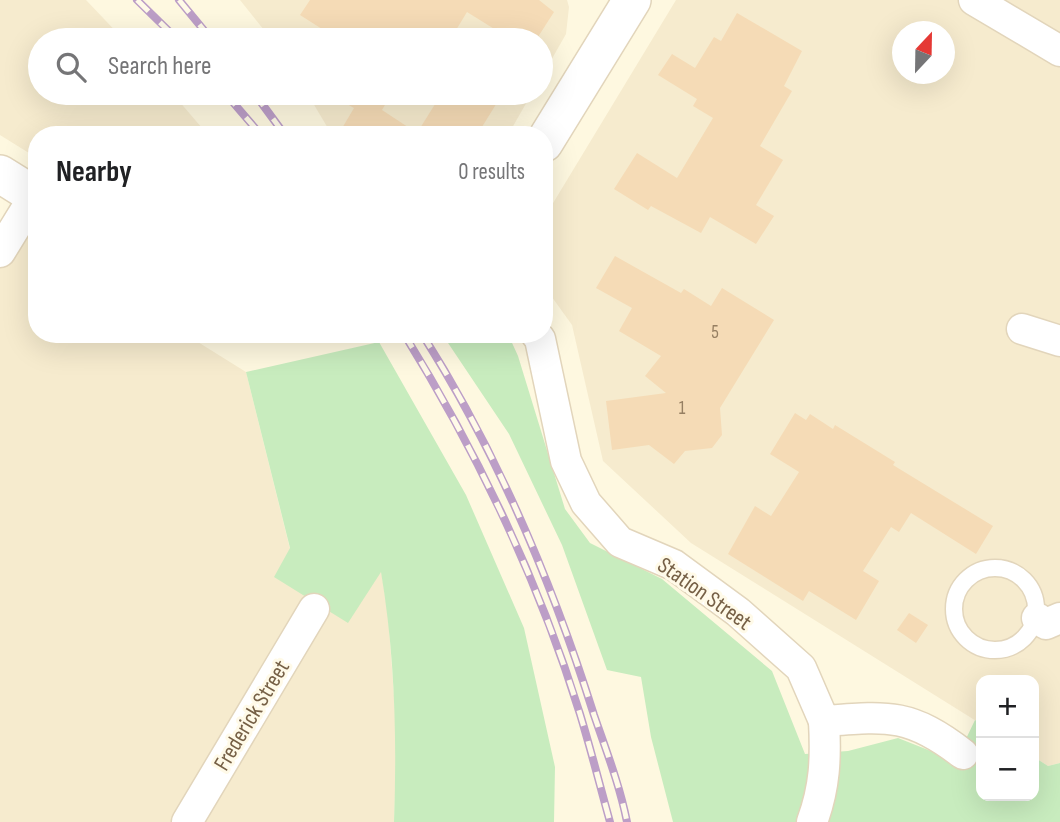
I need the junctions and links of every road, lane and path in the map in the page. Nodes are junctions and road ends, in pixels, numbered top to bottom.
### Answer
1 (632, 0) edge
2 (974, 0) edge
3 (1060, 51) edge
4 (553, 128) edge
5 (0, 174) edge
6 (28, 191) edge
7 (28, 208) edge
8 (0, 252) edge
9 (1022, 329) dead end
10 (1060, 341) edge
11 (541, 343) edge
12 (314, 609) dead end
13 (1048, 618) edge
14 (824, 721) junction
15 (962, 754) dead end
16 (187, 822) edge
17 (811, 822) edge

1 - 4 street
2 - 3 street
5 - 6 street
7 - 8 street
9 - 10 street
11 - 14 street, Station Street
12 - 16 street, Frederick Street
13 - 13 lane
14 - 15 street
14 - 17 street

